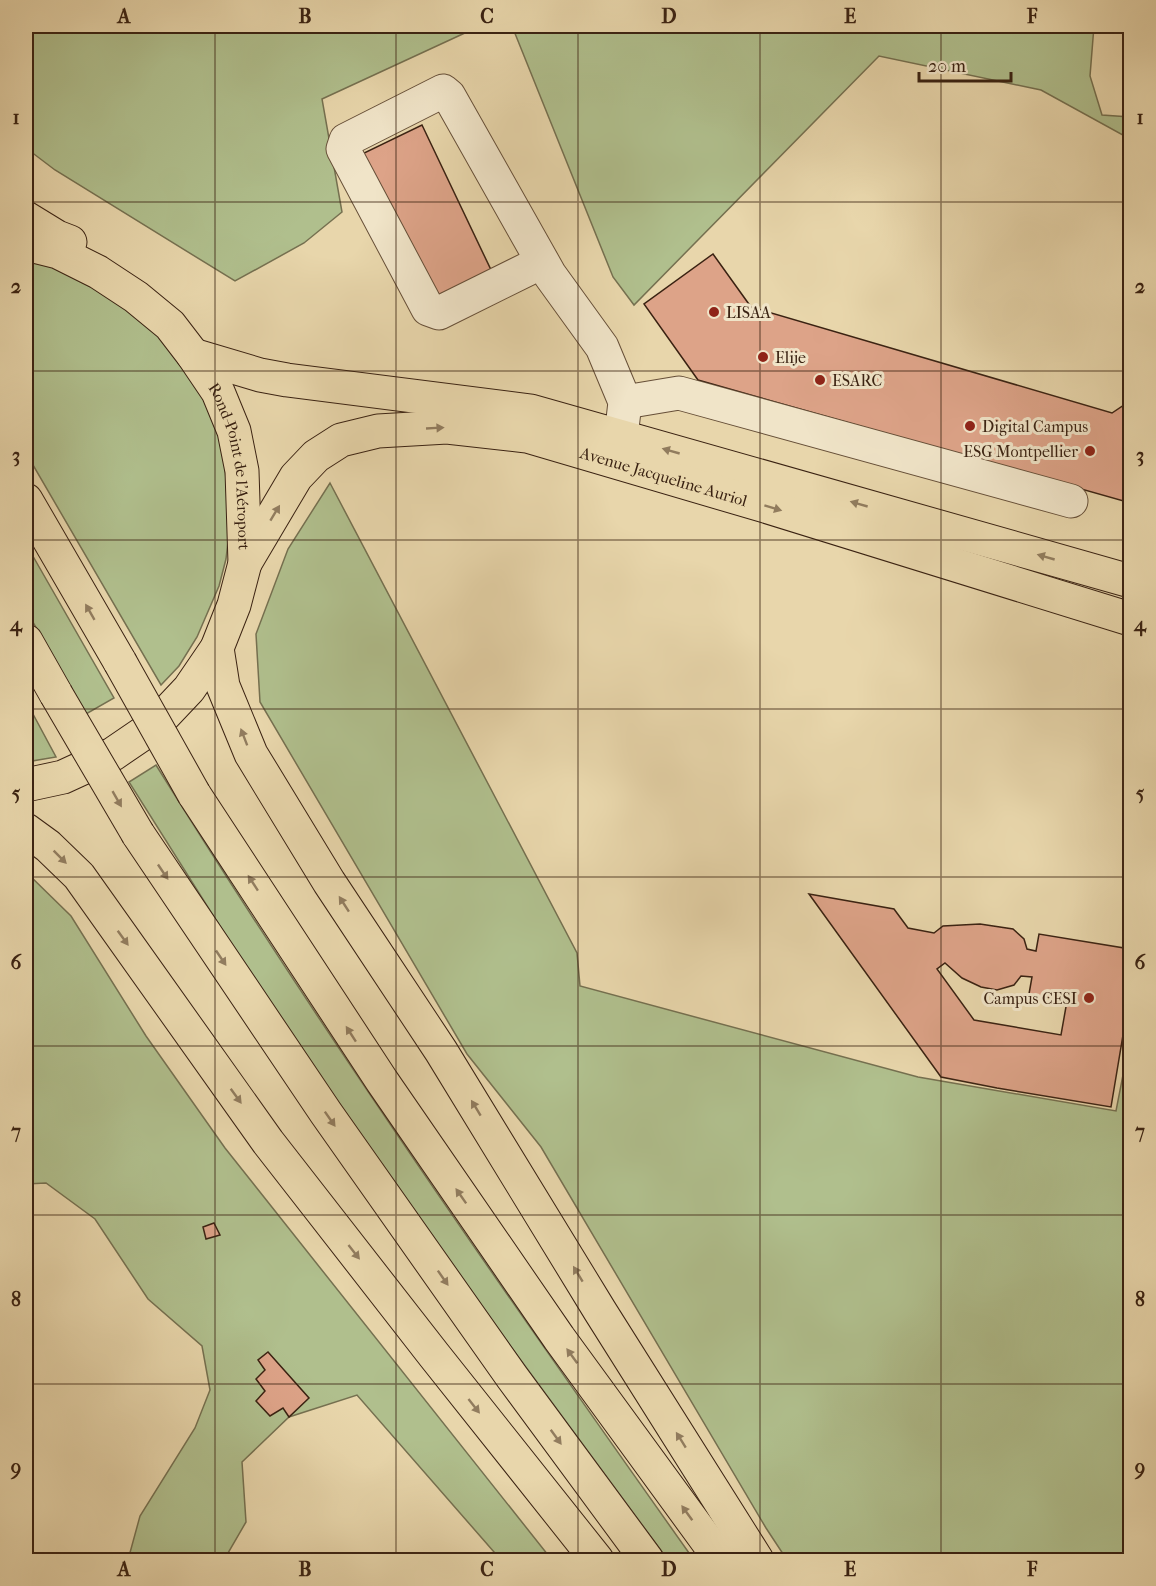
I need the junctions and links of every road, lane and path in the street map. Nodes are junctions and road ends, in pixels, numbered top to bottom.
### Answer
1 (26, 218) edge
2 (26, 237) edge
3 (26, 244) edge
4 (58, 252) junction
5 (542, 262) junction
6 (194, 355) junction
7 (465, 401) junction
8 (625, 402) junction
9 (621, 437) junction
10 (26, 500) edge
11 (1071, 501) dead end
12 (245, 563) junction
13 (980, 571) junction
14 (1121, 576) edge
15 (1131, 604) edge
16 (1131, 619) edge
17 (26, 641) edge
18 (217, 648) junction
19 (26, 786) edge
20 (26, 830) edge
21 (597, 1560) edge
22 (647, 1560) edge
23 (721, 1560) edge
24 (757, 1560) edge

1 - 7 main road
2 - 4 main road
3 - 4 main road, Rond-Point de l'Aéroport
4 - 6 main road, Rond-Point de l'Aéroport
5 - 5 street
5 - 8 street
6 - 7 main road, Avenue Jacqueline Auriol
6 - 12 main road, Rond-Point de l'Aéroport
7 - 9 main road, Avenue Jacqueline Auriol
8 - 9 street
8 - 11 street
14 -> 9 main road, Avenue Jacqueline Auriol
23 -> 10 main road, bridge
12 -> 13 main road, Avenue Jacqueline Auriol
12 - 18 main road, Rond-Point de l'Aéroport
13 - 15 street
13 - 16 main road, Avenue Jacqueline Auriol
17 -> 22 main road, bridge
18 - 19 main road, Rond-Point de l'Aéroport
24 -> 18 main road
20 -> 21 main road

